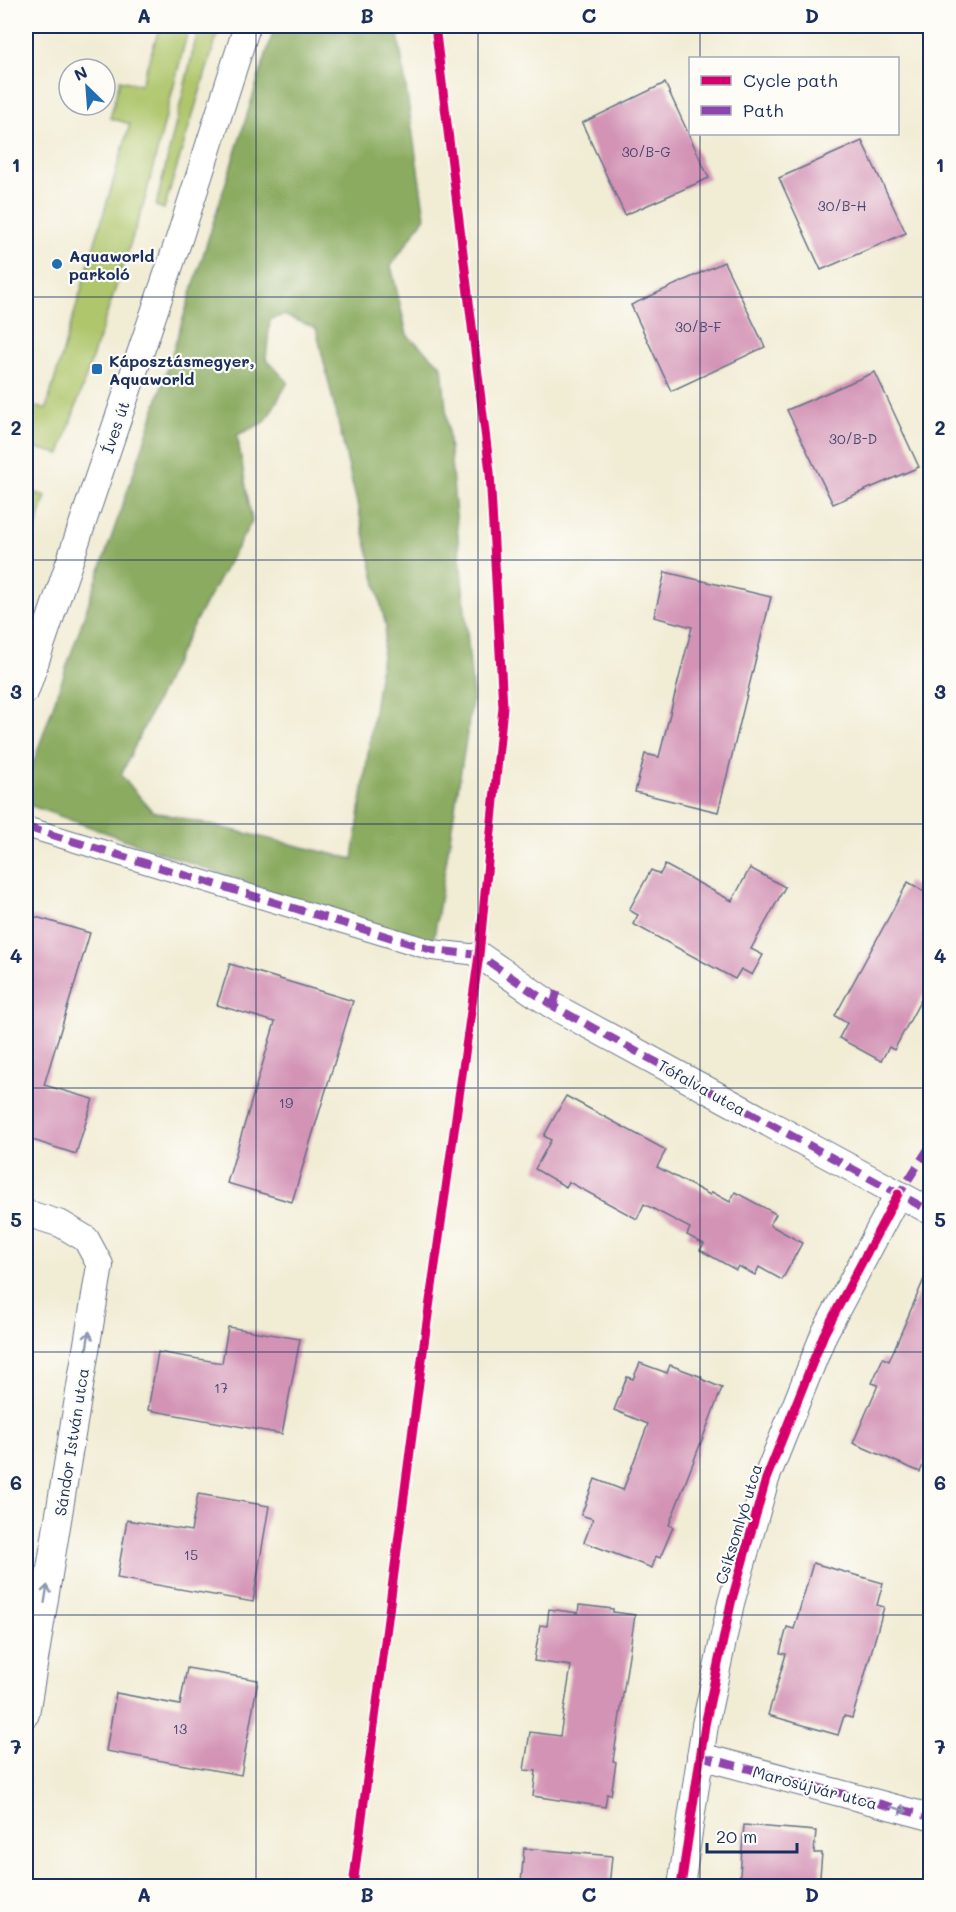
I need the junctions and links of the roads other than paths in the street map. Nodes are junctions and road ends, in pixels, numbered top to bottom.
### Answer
1 (247, 26) edge
2 (26, 690) edge
3 (26, 827) edge
4 (479, 955) joint
5 (898, 1194) junction
6 (930, 1211) edge
7 (26, 1213) edge
8 (26, 1714) edge
9 (700, 1756) junction
10 (930, 1817) edge
11 (681, 1887) edge

1 - 2 street, Íves út
3 - 4 street
4 - 5 street, Tófalva utca
5 - 6 street, Tófalva utca
5 - 9 street, Csíksomlyó utca
8 -> 7 street, Sándor István utca
9 -> 10 street, Marosújvár utca
9 - 11 street, Csíksomlyó utca

